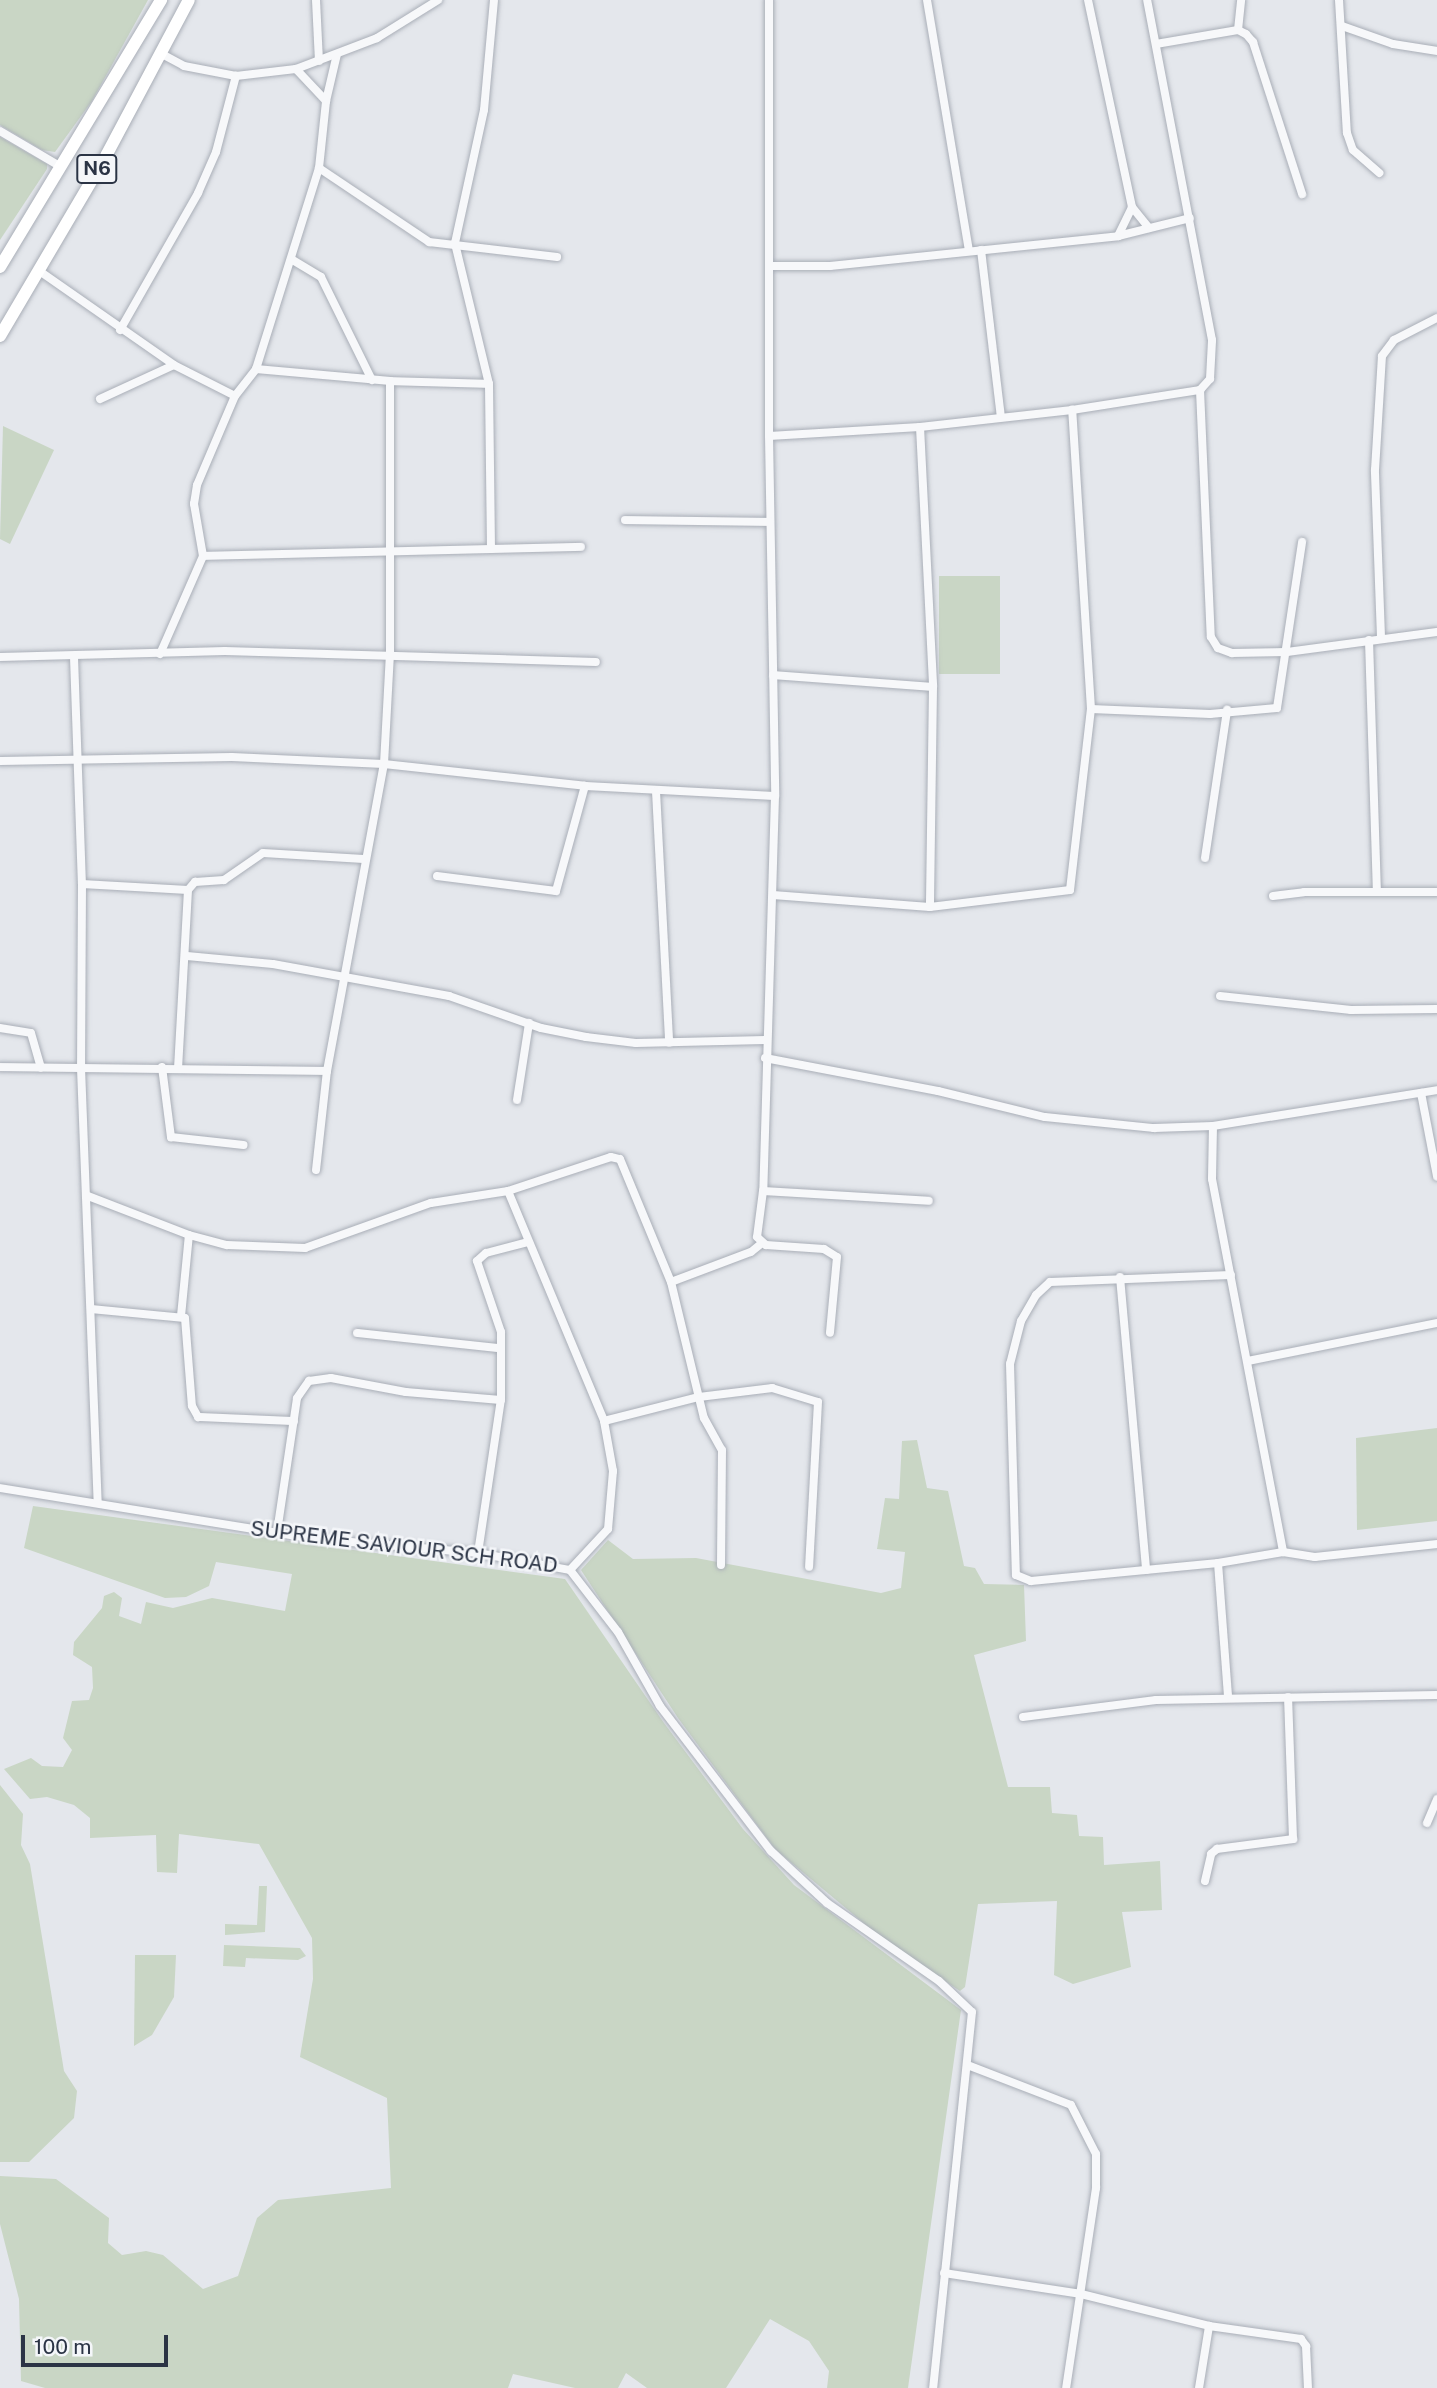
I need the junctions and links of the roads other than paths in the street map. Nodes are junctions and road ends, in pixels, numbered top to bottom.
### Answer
1 (161, 0) edge
2 (189, 0) edge
3 (316, 0) edge
4 (438, 0) edge
5 (494, 0) edge
6 (769, 0) edge
7 (927, 0) edge
8 (1088, 0) edge
9 (1147, 0) edge
10 (1241, 0) edge
11 (1339, 0) edge
12 (1342, 26) junction
13 (1238, 30) junction
14 (1156, 44) junction
15 (1437, 51) edge
16 (160, 53) junction
17 (337, 54) junction
18 (319, 61) junction
19 (296, 69) junction
20 (236, 76) junction
21 (326, 101) junction
22 (0, 131) edge
23 (61, 167) junction
24 (319, 168) junction
25 (1379, 173) dead end
26 (1302, 194) dead end
27 (1132, 207) junction
28 (1190, 218) junction
29 (1149, 228) junction
30 (1118, 236) junction
31 (455, 243) junction
32 (981, 250) junction
33 (969, 251) junction
34 (557, 257) dead end
35 (291, 259) junction
36 (769, 266) junction
37 (0, 267) edge
38 (38, 270) junction
39 (1437, 318) edge
40 (120, 330) junction
41 (0, 336) edge
42 (174, 365) junction
43 (256, 369) junction
44 (372, 380) junction
45 (390, 381) junction
46 (489, 384) junction
47 (1200, 390) junction
48 (234, 396) junction
49 (100, 399) dead end
50 (1073, 410) junction
51 (1001, 417) junction
52 (920, 427) junction
53 (769, 436) junction
54 (625, 520) dead end
55 (770, 522) junction
56 (1302, 541) dead end
57 (581, 547) dead end
58 (491, 549) junction
59 (388, 552) junction
60 (203, 555) junction
61 (1437, 632) edge
62 (1381, 637) junction
63 (1369, 640) junction
64 (1287, 652) junction
65 (390, 653) junction
66 (160, 654) junction
67 (0, 657) edge
68 (74, 657) junction
69 (596, 662) dead end
70 (773, 675) junction
71 (933, 687) junction
72 (1091, 709) junction
73 (1227, 710) junction
74 (77, 756) junction
75 (0, 761) edge
76 (384, 764) junction
77 (585, 786) junction
78 (656, 791) junction
79 (775, 796) junction
80 (1205, 858) dead end
81 (364, 859) junction
82 (437, 876) dead end
83 (82, 884) junction
84 (188, 890) junction
85 (1377, 891) junction
86 (1437, 892) edge
87 (774, 895) junction
88 (1273, 896) dead end
89 (930, 907) junction
90 (187, 956) junction
91 (346, 977) junction
92 (1220, 996) dead end
93 (1437, 1009) edge
94 (530, 1023) junction
95 (0, 1028) edge
96 (765, 1040) junction
97 (669, 1043) junction
98 (765, 1058) junction
99 (0, 1067) edge
100 (162, 1067) junction
101 (178, 1067) junction
102 (41, 1068) junction
103 (81, 1068) junction
104 (327, 1071) junction
105 (1437, 1090) edge
106 (1422, 1093) junction
107 (517, 1100) dead end
108 (1213, 1126) junction
109 (244, 1145) dead end
110 (316, 1170) dead end
111 (1437, 1175) edge
112 (508, 1191) junction
113 (763, 1191) junction
114 (88, 1196) junction
115 (929, 1201) dead end
116 (189, 1235) junction
117 (528, 1241) junction
118 (761, 1244) junction
119 (1231, 1275) junction
120 (1120, 1277) junction
121 (671, 1282) junction
122 (91, 1309) junction
123 (181, 1316) junction
124 (1437, 1323) edge
125 (357, 1333) dead end
126 (830, 1333) dead end
127 (498, 1348) junction
128 (1248, 1361) junction
129 (699, 1397) junction
130 (501, 1400) junction
131 (294, 1421) junction
132 (604, 1421) junction
133 (0, 1488) edge
134 (98, 1502) junction
135 (277, 1532) junction
136 (1437, 1544) edge
137 (1283, 1552) junction
138 (478, 1553) junction
139 (1219, 1563) junction
140 (721, 1565) dead end
141 (809, 1567) dead end
142 (570, 1570) junction
143 (1146, 1570) junction
144 (1437, 1695) edge
145 (1228, 1696) junction
146 (1288, 1697) junction
147 (1023, 1717) dead end
148 (1437, 1799) edge
149 (1427, 1823) dead end
150 (1205, 1881) dead end
151 (970, 2066) junction
152 (944, 2273) junction
153 (1081, 2294) junction
154 (1209, 2326) junction
155 (933, 2388) edge
156 (1066, 2388) edge
157 (1199, 2388) edge
158 (1308, 2388) edge

1 - 23 main road, N6
2 - 16 main road, N6
3 - 18 street
4 - 17 street
5 - 31 street
6 - 36 street
7 - 33 street
8 - 27 street
9 - 14 street
10 - 13 street
11 - 12 street
12 - 15 street
12 - 25 street
13 - 14 street
13 - 26 street
14 - 28 street
16 - 20 street
16 - 38 main road, N6
17 - 18 street
17 - 21 street
18 - 19 street
19 - 20 street
19 - 21 street
20 - 40 street
21 - 24 street
22 - 23 street
23 - 37 main road, N6
24 - 31 street
24 - 35 street
27 - 29 street
27 - 30 street
28 - 29 street
28 - 47 street
29 - 30 street
30 - 32 street
31 - 34 street
31 - 46 street
32 - 33 street
32 - 51 street
33 - 36 street
35 - 43 street
35 - 44 street
36 - 53 street
38 - 40 street
38 - 41 main road, N6
39 - 62 street
40 - 42 street
42 - 48 street
42 - 49 street
43 - 44 street
43 - 48 street
44 - 45 street
45 - 46 street
45 - 59 street
46 - 58 street
47 - 50 street
47 - 64 street
48 - 60 street
50 - 51 street
50 - 72 street
51 - 52 street
52 - 53 street
52 - 71 street
53 - 55 street
54 - 55 street
55 - 70 street
56 - 64 street
57 - 58 street
58 - 59 street
59 - 60 street
59 - 65 street
60 - 66 street
61 - 62 street
62 - 63 street
63 - 64 street
63 - 85 street
64 - 73 street
65 - 66 street
65 - 69 street
65 - 76 street
66 - 68 street
67 - 68 street
68 - 74 street
70 - 71 street
70 - 79 street
71 - 89 street
72 - 73 street
72 - 89 street
73 - 80 street
74 - 75 street
74 - 76 street
74 - 83 street
76 - 77 street
76 - 81 street
77 - 78 street
77 - 82 street
78 - 79 street
78 - 97 street
79 - 87 street
81 - 84 street
81 - 91 street
83 - 84 street
83 - 103 street
84 - 90 street
85 - 86 street
85 - 88 street
87 - 89 street
87 - 96 street
90 - 91 street
90 - 101 street
91 - 94 street
91 - 104 street
92 - 93 street
94 - 97 street
94 - 107 street
95 - 102 street
96 - 97 street
96 - 98 street
98 - 108 street
98 - 113 street
99 - 102 street
100 - 101 street
100 - 103 street
100 - 109 street
101 - 104 street
102 - 103 street
103 - 114 street
104 - 110 street
105 - 106 street
106 - 108 street
106 - 111 street
108 - 119 street
112 - 116 street
112 - 117 street
112 - 121 street
113 - 115 street
113 - 118 street
114 - 116 street
114 - 122 street
116 - 123 street
117 - 127 street
117 - 132 street
118 - 121 street
118 - 126 street
119 - 120 street
119 - 128 street
120 - 143 street
120 - 143 street
121 - 129 street
122 - 123 street
122 - 134 street
123 - 131 street
124 - 128 street
125 - 127 street
127 - 130 street
128 - 137 street
129 - 132 street
129 - 140 street
129 - 141 street
130 - 131 street
130 - 138 street
131 - 135 street
132 - 142 street
133 - 134 street, SUPREME SAVIOUR SCH ROAD
134 - 135 street, SUPREME SAVIOUR SCH ROAD
135 - 138 street, SUPREME SAVIOUR SCH ROAD
136 - 137 street
137 - 139 street
138 - 142 street, SUPREME SAVIOUR SCH ROAD
139 - 143 street
139 - 145 street
142 - 151 street, SUPREME SAVIOUR SCH ROAD
144 - 146 street
145 - 146 street
145 - 147 street
146 - 150 street
148 - 149 street
151 - 152 street, SUPREME SAVIOUR SCH ROAD
151 - 153 street
152 - 153 street
152 - 155 street, SUPREME SAVIOUR SCH ROAD
153 - 154 street
153 - 156 street
154 - 157 street
154 - 158 street

